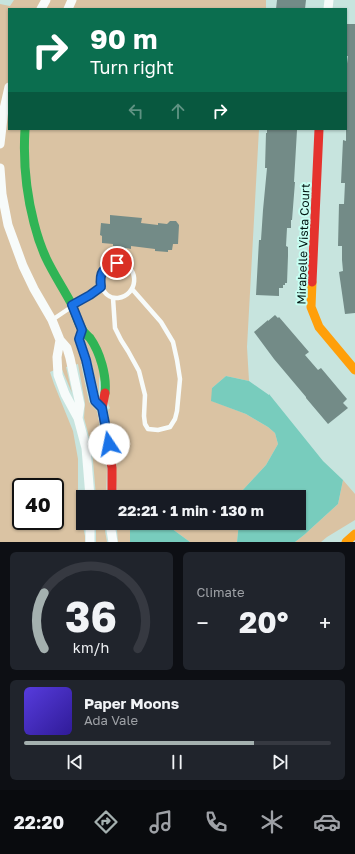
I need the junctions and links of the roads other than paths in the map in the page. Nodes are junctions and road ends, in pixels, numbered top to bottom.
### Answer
1 (8, 91) edge
2 (25, 130) edge
3 (319, 130) edge
4 (0, 144) edge
5 (0, 168) edge
6 (101, 287) junction
7 (132, 289) junction
8 (113, 298) junction
9 (72, 305) junction
10 (52, 320) junction
11 (82, 330) junction
12 (60, 340) junction
13 (355, 370) edge
14 (102, 408) junction
15 (78, 418) junction
16 (89, 490) edge
17 (112, 490) edge
18 (90, 530) edge
19 (111, 530) edge
20 (355, 534) edge
21 (90, 542) edge
22 (113, 542) edge
23 (346, 542) edge

1 - 4 street
2 - 9 street
3 - 13 street, Mirabelle Vista Court
5 - 10 street
6 - 7 lane
6 - 8 lane
6 - 9 lane
7 - 8 lane
7 - 8 lane
9 - 10 lane
9 - 11 street
10 - 12 street
11 - 14 street
11 - 14 street
12 - 15 street
12 - 15 street
14 - 17 street
15 - 16 street
18 - 21 street
19 - 22 street
20 - 23 street

